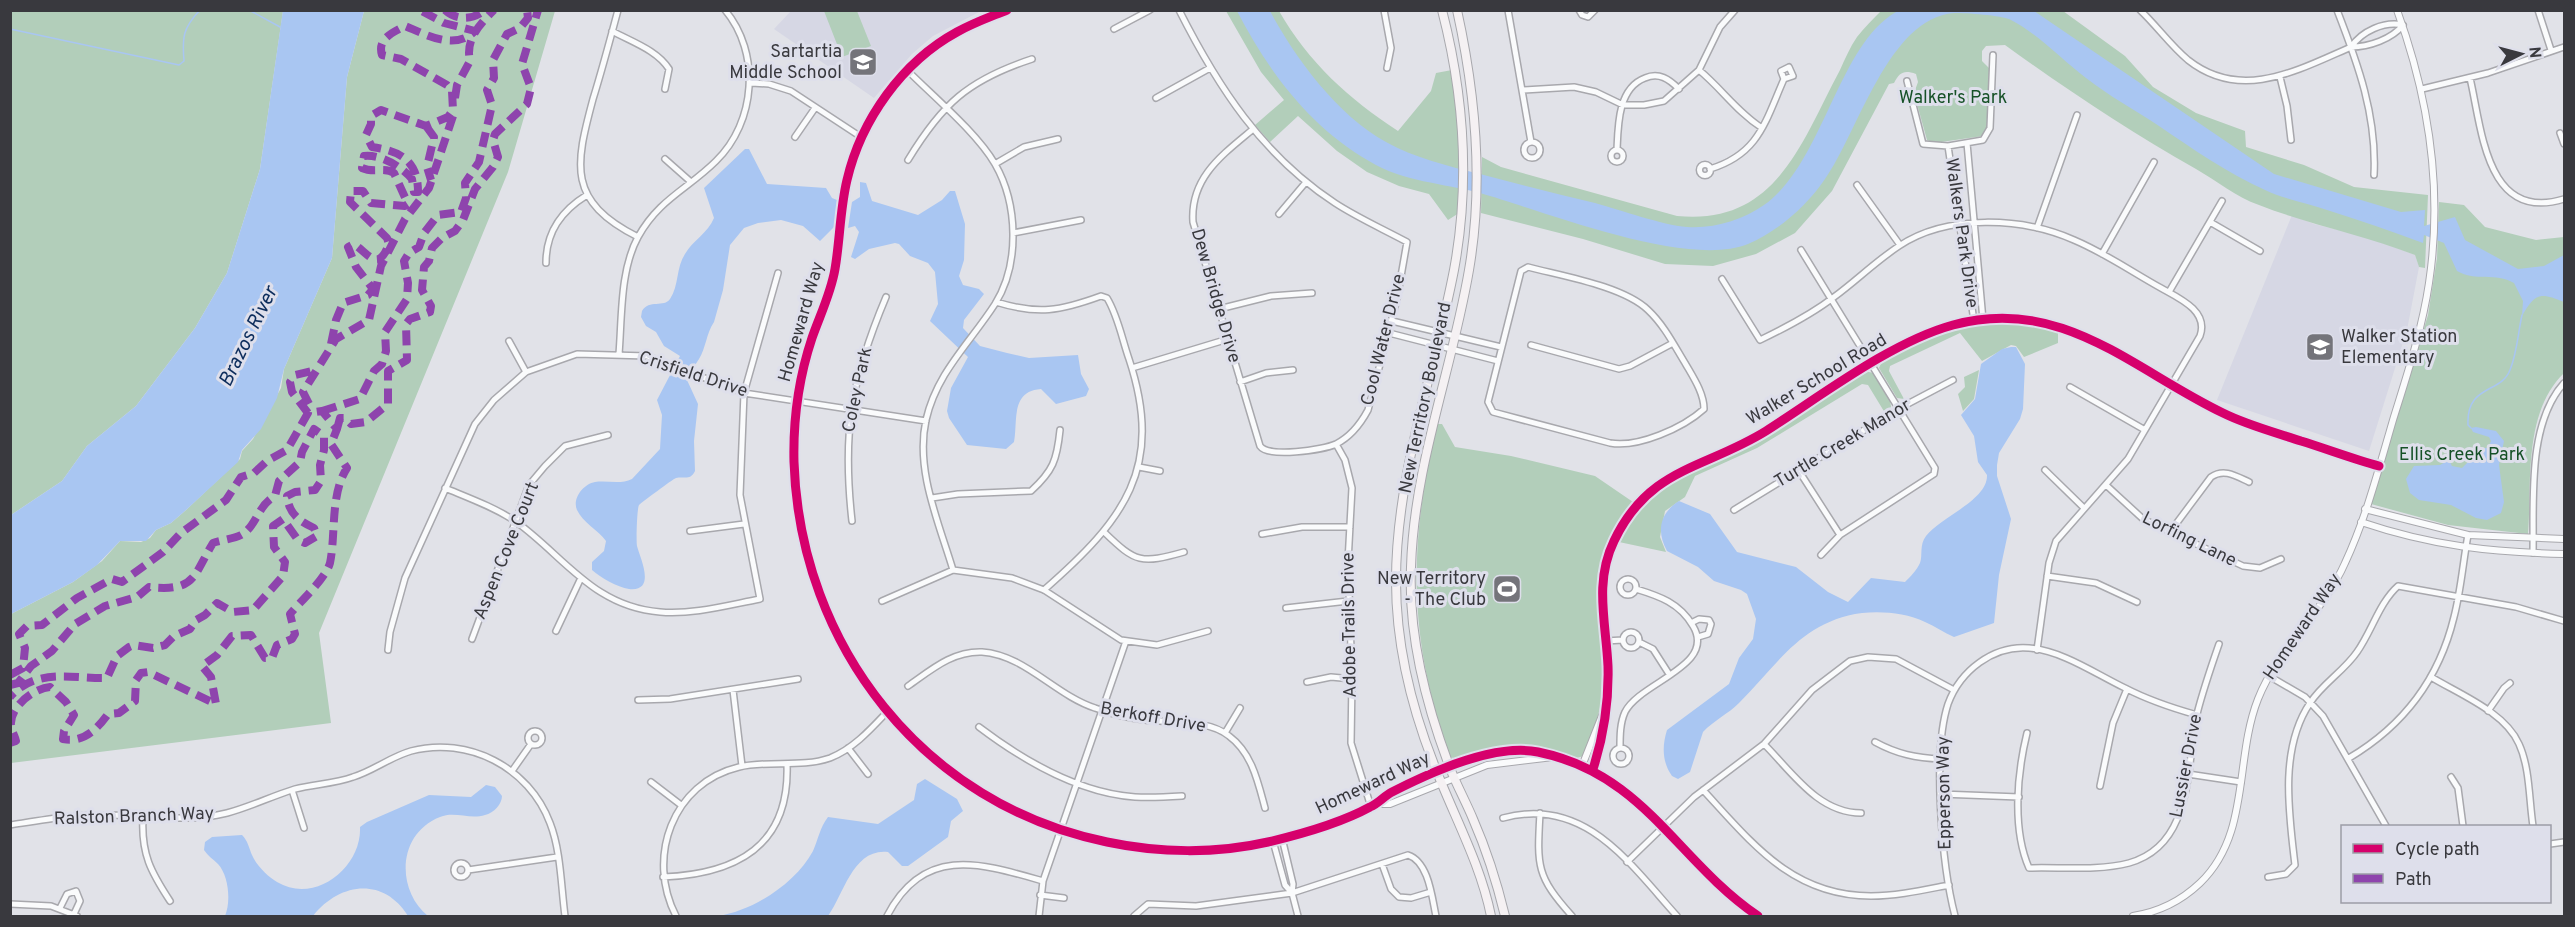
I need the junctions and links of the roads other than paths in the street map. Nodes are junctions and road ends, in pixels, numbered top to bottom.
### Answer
1 (618, 10) edge
2 (735, 10) edge
3 (1007, 10) edge
4 (1150, 10) edge
5 (1179, 10) edge
6 (1384, 10) edge
7 (1442, 10) edge
8 (1457, 10) edge
9 (1508, 10) edge
10 (1580, 10) edge
11 (1595, 10) edge
12 (1736, 10) edge
13 (2140, 10) edge
14 (2337, 10) edge
15 (2397, 10) edge
16 (2538, 10) edge
17 (727, 13) edge
18 (2403, 25) junction
19 (1114, 29) dead end
20 (612, 32) junction
21 (2351, 47) junction
22 (2565, 47) edge
23 (2551, 50) junction
24 (1993, 55) dead end
25 (1032, 59) dead end
26 (1210, 68) junction
27 (1387, 68) dead end
28 (1699, 70) junction
29 (908, 71) junction
30 (2280, 77) junction
31 (2470, 78) junction
32 (1784, 80) dead end
33 (1907, 81) dead end
34 (751, 83) junction
35 (665, 89) dead end
36 (1679, 89) junction
37 (2422, 89) junction
38 (1522, 90) junction
39 (1156, 98) dead end
40 (1623, 105) junction
41 (815, 108) junction
42 (945, 108) junction
43 (2077, 115) dead end
44 (1762, 128) junction
45 (1252, 130) junction
46 (2560, 133) dead end
47 (795, 137) dead end
48 (861, 137) junction
49 (1058, 139) dead end
50 (2291, 140) dead end
51 (1531, 142) dead end
52 (1967, 143) junction
53 (2565, 144) edge
54 (1948, 146) junction
55 (1617, 150) dead end
56 (665, 159) dead end
57 (908, 160) dead end
58 (2154, 162) dead end
59 (995, 164) junction
60 (1710, 169) dead end
61 (2374, 175) dead end
62 (691, 182) junction
63 (1306, 182) junction
64 (1857, 185) dead end
65 (587, 195) junction
66 (2565, 199) edge
67 (2222, 201) dead end
68 (1279, 214) dead end
69 (1081, 220) dead end
70 (2210, 222) junction
71 (1975, 224) junction
72 (1958, 226) junction
73 (2037, 228) junction
74 (1013, 233) junction
75 (638, 237) junction
76 (1900, 245) junction
77 (1801, 250) dead end
78 (2260, 251) dead end
79 (2102, 254) junction
80 (546, 263) dead end
81 (778, 273) dead end
82 (1722, 279) dead end
83 (2169, 292) junction
84 (1312, 293) dead end
85 (885, 297) dead end
86 (1831, 299) junction
87 (996, 302) junction
88 (1219, 309) junction
89 (1983, 320) junction
90 (1392, 321) junction
91 (1974, 321) junction
92 (1439, 332) junction
93 (1389, 333) junction
94 (1454, 336) junction
95 (1228, 339) junction
96 (509, 341) dead end
97 (1672, 343) junction
98 (1436, 345) junction
99 (1531, 345) dead end
100 (1501, 347) junction
101 (1451, 349) junction
102 (619, 354) junction
103 (1498, 361) junction
104 (1872, 364) junction
105 (1132, 368) junction
106 (1293, 370) dead end
107 (526, 372) junction
108 (1953, 380) dead end
109 (1240, 382) junction
110 (2565, 383) edge
111 (2172, 384) junction
112 (2070, 387) dead end
113 (744, 393) junction
114 (797, 403) junction
115 (1899, 408) junction
116 (850, 411) junction
117 (926, 421) junction
118 (1060, 430) dead end
119 (2145, 430) junction
120 (608, 435) dead end
121 (1336, 444) junction
122 (1260, 446) joint
123 (2379, 466) junction
124 (1139, 467) junction
125 (2045, 470) dead end
126 (1160, 471) dead end
127 (1799, 471) junction
128 (2249, 482) dead end
129 (2106, 485) junction
130 (445, 488) junction
131 (932, 498) junction
132 (2084, 508) junction
133 (2365, 509) junction
134 (1734, 510) dead end
135 (516, 521) junction
136 (852, 521) dead end
137 (2361, 522) junction
138 (744, 524) junction
139 (1350, 527) junction
140 (690, 531) dead end
141 (1104, 532) junction
142 (2170, 532) junction
143 (1262, 534) dead end
144 (2468, 535) junction
145 (1840, 536) junction
146 (2533, 538) junction
147 (2565, 538) edge
148 (2466, 548) junction
149 (1184, 552) dead end
150 (2533, 553) junction
151 (2565, 554) edge
152 (1821, 555) dead end
153 (2282, 559) dead end
154 (953, 570) junction
155 (2047, 576) junction
156 (580, 580) junction
157 (1636, 589) dead end
158 (1044, 590) junction
159 (2458, 596) junction
160 (882, 601) dead end
161 (1348, 601) junction
162 (2137, 602) dead end
163 (1286, 608) dead end
164 (1413, 616) junction
165 (1399, 617) junction
166 (2565, 621) edge
167 (1691, 623) junction
168 (556, 631) dead end
169 (1208, 632) dead end
170 (1698, 638) junction
171 (472, 639) dead end
172 (1623, 640) junction
173 (1126, 641) junction
174 (1605, 641) junction
175 (1639, 642) junction
176 (2219, 644) dead end
177 (388, 650) dead end
178 (2037, 650) junction
179 (1669, 674) junction
180 (2269, 676) junction
181 (2431, 677) junction
182 (798, 679) dead end
183 (1352, 679) junction
184 (1307, 682) dead end
185 (2510, 683) dead end
186 (908, 686) dead end
187 (2127, 689) junction
188 (733, 690) junction
189 (1954, 690) junction
190 (638, 700) dead end
191 (2310, 701) junction
192 (1240, 708) dead end
193 (1102, 710) junction
194 (1605, 710) junction
195 (2488, 711) junction
196 (887, 712) junction
197 (2197, 715) junction
198 (979, 727) dead end
199 (1225, 733) junction
200 (2027, 733) dead end
201 (1875, 742) dead end
202 (531, 744) dead end
203 (1764, 744) junction
204 (848, 748) junction
205 (1620, 748) dead end
206 (1553, 757) junction
207 (2349, 758) junction
208 (1941, 759) junction
209 (787, 764) junction
210 (742, 766) junction
211 (1582, 766) junction
212 (1450, 767) junction
213 (1593, 769) junction
214 (512, 771) junction
215 (1437, 772) junction
216 (868, 774) dead end
217 (2188, 774) junction
218 (1454, 777) junction
219 (2451, 777) dead end
220 (651, 782) dead end
221 (2241, 782) junction
222 (1077, 783) junction
223 (1442, 783) junction
224 (2100, 786) dead end
225 (292, 790) junction
226 (1703, 790) junction
227 (1941, 794) junction
228 (1182, 796) dead end
229 (2019, 797) junction
230 (681, 806) junction
231 (1374, 806) junction
232 (1265, 808) dead end
233 (1540, 813) junction
234 (1861, 813) dead end
235 (144, 818) junction
236 (1503, 818) dead end
237 (10, 825) edge
238 (2385, 825) edge
239 (2463, 825) edge
240 (2533, 825) edge
241 (1663, 827) junction
242 (304, 828) dead end
243 (1060, 830) junction
244 (1282, 838) junction
245 (1273, 841) junction
246 (558, 857) junction
247 (1627, 862) junction
248 (1382, 864) junction
249 (468, 870) dead end
250 (1494, 873) junction
251 (663, 877) junction
252 (2268, 877) dead end
253 (1480, 878) junction
254 (1043, 881) junction
255 (1949, 885) junction
256 (1431, 892) junction
257 (1292, 893) junction
258 (1040, 895) junction
259 (1064, 898) dead end
260 (170, 901) dead end
261 (10, 904) edge
262 (60, 908) junction
263 (75, 915) edge
264 (566, 916) edge
265 (676, 916) edge
266 (887, 916) edge
267 (1039, 916) edge
268 (1134, 916) edge
269 (1298, 916) edge
270 (1436, 916) edge
271 (1491, 916) edge
272 (1505, 916) edge
273 (1572, 916) edge
274 (1677, 916) edge
275 (1758, 916) edge
276 (1956, 916) edge
277 (2133, 916) edge

1 - 20 street
2 - 17 street
3 - 29 street, Homeward Way
4 - 19 street
5 - 26 street
6 - 27 street
7 - 92 main road, New Territory Boulevard
8 - 94 main road, New Territory Boulevard
9 - 38 street
10 - 11 street
12 - 28 street
13 - 30 street
14 - 21 street
15 - 18 street, Homeward Way
16 - 23 street
17 - 34 street
18 - 21 street
18 - 21 street
18 - 37 street, Homeward Way
20 - 35 street
20 - 65 street
21 - 30 street
21 - 61 street
22 - 23 street
23 - 31 street
24 - 52 street
25 - 42 street
26 - 39 street
26 - 45 street
28 - 36 street
28 - 44 street
29 - 42 street
29 - 48 street, Homeward Way
30 - 50 street
31 - 37 street
31 - 66 street
32 - 44 street
33 - 54 street
34 - 41 street
34 - 62 street
36 - 40 street
36 - 40 street
37 - 123 street, Homeward Way
38 - 40 street
38 - 51 street
40 - 55 street
41 - 47 street
41 - 48 street
42 - 57 street
42 - 59 street
43 - 73 street
44 - 60 street
45 - 63 street
45 - 88 street, Dew Bridge Drive
46 - 53 street
48 - 114 street, Homeward Way
49 - 59 street
52 - 54 street
52 - 71 street, Walkers Park Drive
54 - 72 street, Walkers Park Drive
56 - 62 street
58 - 79 street
59 - 74 street
62 - 75 street
63 - 68 street
63 - 90 street, Cool Water Drive
64 - 76 street
65 - 75 street
65 - 80 street
67 - 70 street
69 - 74 street
70 - 78 street
70 - 83 street
71 - 72 street
71 - 73 street
71 - 89 street, Walkers Park Drive
72 - 76 street
72 - 91 street, Walkers Park Drive
73 - 79 street
74 - 87 street
75 - 102 street
76 - 86 street
77 - 86 street
79 - 83 street
81 - 113 street
82 - 86 street
83 - 111 street
84 - 88 street
85 - 116 street, Coley Park
86 - 104 street
87 - 105 street
87 - 117 street
88 - 95 street, Dew Bridge Drive
89 - 91 street, Walker School Road
89 - 111 street, Walker School Road
90 - 92 street
90 - 93 street, Cool Water Drive
91 - 104 street, Walker School Road
92 - 94 street
92 - 98 main road, New Territory Boulevard
93 - 98 street
93 - 121 street, Cool Water Drive
94 - 100 street
94 - 101 main road, New Territory Boulevard
95 - 105 street
95 - 109 street, Dew Bridge Drive
96 - 107 street
97 - 99 street
97 - 100 street
97 - 103 street
98 - 101 street
98 - 165 main road, New Territory Boulevard
100 - 103 street
101 - 103 street
101 - 164 main road, New Territory Boulevard
102 - 107 street, Crisfield Drive
102 - 113 street, Crisfield Drive
104 - 115 street
104 - 174 street, Walker School Road
105 - 124 street
106 - 109 street
107 - 130 street, Crisfield Drive
108 - 115 street, Turtle Creek Manor
109 - 122 street, Dew Bridge Drive
110 - 146 street
111 - 119 street
111 - 123 street, Walker School Road
112 - 119 street
113 - 114 street, Crisfield Drive
113 - 138 street
114 - 116 street, Crisfield Drive
114 - 196 street, Homeward Way
115 - 127 street, Turtle Creek Manor
115 - 145 street
116 - 117 street, Crisfield Drive
116 - 136 street, Coley Park
117 - 131 street
118 - 131 street
119 - 129 street
120 - 135 street, Aspen Cove Court
121 - 122 street, Cool Water Drive
121 - 139 street, Adobe Trails Drive
123 - 133 street, Homeward Way
124 - 126 street
124 - 141 street
125 - 132 street
127 - 134 street, Turtle Creek Manor
127 - 145 street
128 - 142 street
129 - 132 street
129 - 142 street, Lorfing Lane
130 - 135 street
130 - 177 street, Crisfield Drive
131 - 154 street
132 - 155 street
133 - 137 street, Homeward Way
133 - 144 street
135 - 156 street
135 - 171 street, Aspen Cove Court
137 - 148 street
137 - 180 street, Homeward Way
138 - 140 street
138 - 156 street
139 - 143 street
139 - 161 street, Adobe Trails Drive
141 - 149 street
141 - 158 street
142 - 153 street, Lorfing Lane
144 - 146 street
144 - 148 street
145 - 152 street
146 - 147 street
146 - 150 street
148 - 150 street
148 - 159 street
150 - 151 street
154 - 158 street
154 - 160 street
155 - 162 street
155 - 178 street
156 - 168 street
157 - 167 street
158 - 173 street
159 - 166 street
159 - 181 street
159 - 191 street
161 - 163 street
161 - 183 street, Adobe Trails Drive
164 - 165 street
164 - 212 main road, New Territory Boulevard
165 - 215 main road, New Territory Boulevard
167 - 170 street
167 - 170 street
169 - 173 street
170 - 179 street
172 - 174 street
172 - 175 street
172 - 175 street
173 - 193 street
174 - 194 street, Walker School Road
175 - 179 street
176 - 197 street, Lussier Drive
178 - 187 street, Epperson Way
178 - 189 street, Epperson Way
179 - 205 street
180 - 191 street
180 - 221 street, Homeward Way
181 - 195 street
181 - 207 street
182 - 188 street
183 - 184 street
183 - 231 street, Adobe Trails Drive
185 - 195 street
186 - 193 street, Berkoff Drive
187 - 197 street, Epperson Way
187 - 224 street
188 - 190 street
188 - 210 street
189 - 203 street
189 - 208 street, Epperson Way
191 - 207 street
191 - 252 street
192 - 199 street
193 - 199 street, Berkoff Drive
193 - 222 street
194 - 211 street, Walker School Road
194 - 213 street, Walker School Road
195 - 240 street
196 - 204 street
196 - 243 street, Homeward Way
197 - 217 street, Lussier Drive
198 - 222 street
199 - 232 street, Berkoff Drive
200 - 229 street
201 - 208 street
202 - 214 street
203 - 226 street
203 - 234 street
204 - 209 street
204 - 216 street
206 - 211 street, Homeward Way
206 - 212 street, Homeward Way
206 - 218 street, Homeward Way
207 - 238 street
208 - 227 street, Epperson Way
209 - 210 street
209 - 251 street
210 - 230 street
211 - 213 street, Homeward Way
212 - 215 street, Homeward Way
212 - 218 main road, New Territory Boulevard
213 - 241 street, Homeward Way
214 - 225 street, Ralston Branch Way
214 - 246 street, Ralston Branch Way
215 - 223 main road, New Territory Boulevard
215 - 231 street, Homeward Way
217 - 221 street
217 - 229 street, Lussier Drive
218 - 223 street, Homeward Way
218 - 250 main road, New Territory Boulevard
219 - 239 street
220 - 230 street
221 - 277 street, Homeward Way
222 - 228 street
222 - 243 street
223 - 231 street, Homeward Way
223 - 253 main road, New Territory Boulevard
225 - 235 street, Ralston Branch Way
225 - 242 street
226 - 241 street
226 - 255 street
227 - 229 street
227 - 255 street, Epperson Way
230 - 251 street
231 - 244 street, Homeward Way
233 - 236 street
233 - 247 street
233 - 273 street
235 - 237 street, Ralston Branch Way
235 - 260 street
241 - 247 street
241 - 275 street, Homeward Way
243 - 245 street, Homeward Way
243 - 254 street
244 - 245 street, Homeward Way
244 - 257 street
245 - 257 street
246 - 249 street
246 - 264 street, Ralston Branch Way
247 - 274 street
248 - 256 street
248 - 256 street
248 - 257 street
250 - 253 main road
250 - 272 main road, New Territory Boulevard
251 - 265 street
253 - 271 main road, New Territory Boulevard
254 - 258 street
254 - 266 street
255 - 276 street, Epperson Way
256 - 270 street
257 - 268 street
257 - 269 street
258 - 259 street
258 - 267 street
261 - 262 street
262 - 263 street
262 - 263 street

